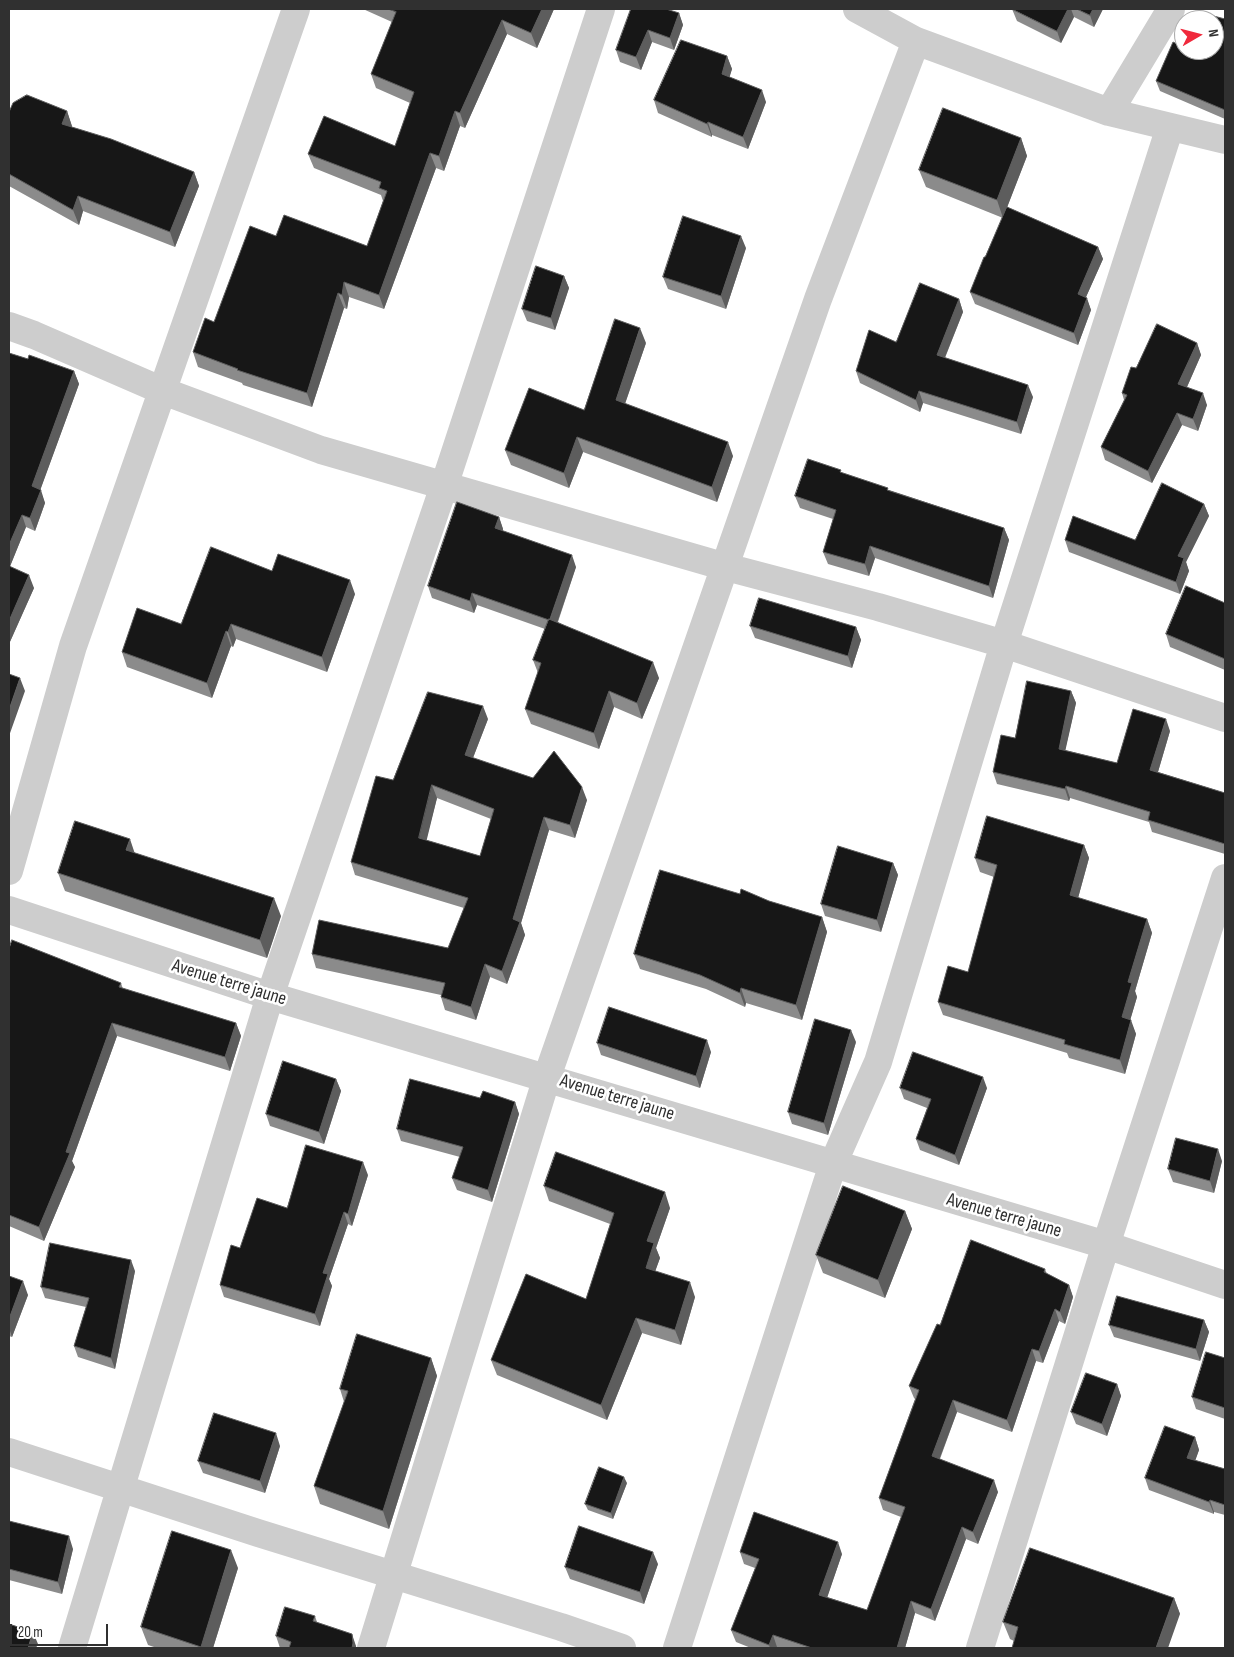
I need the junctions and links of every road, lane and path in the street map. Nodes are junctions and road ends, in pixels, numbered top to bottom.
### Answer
1 (296, 9) edge
2 (601, 9) edge
3 (857, 9) edge
4 (1171, 9) edge
5 (916, 41) junction
6 (1109, 112) junction
7 (1170, 127) junction
8 (1225, 140) edge
9 (9, 326) edge
10 (163, 391) junction
11 (444, 486) junction
12 (726, 567) junction
13 (1004, 644) junction
14 (1225, 718) edge
15 (9, 871) edge
16 (1225, 878) edge
17 (9, 910) edge
18 (270, 996) junction
19 (547, 1077) junction
20 (833, 1164) junction
21 (1106, 1245) junction
22 (1225, 1285) edge
23 (9, 1452) edge
24 (121, 1488) junction
25 (395, 1574) junction
26 (72, 1648) edge
27 (371, 1648) edge
28 (622, 1648) edge
29 (677, 1648) edge
30 (980, 1648) edge

1 - 10 street
2 - 11 street
3 - 5 street
4 - 6 street
5 - 6 street
5 - 12 street
6 - 7 street
7 - 8 street
7 - 13 street
9 - 10 street
10 - 11 street
10 - 15 street
11 - 12 street
11 - 18 street
12 - 13 street
12 - 19 street
13 - 14 street
13 - 20 street
16 - 21 street
17 - 18 street, Avenue terre jaune
18 - 19 street, Avenue terre jaune
18 - 24 street
19 - 20 street, Avenue terre jaune
19 - 25 street
20 - 21 street, Avenue terre jaune
20 - 29 street
21 - 22 street, Avenue terre jaune
21 - 30 street
23 - 24 street
24 - 25 street
24 - 26 street
25 - 27 street
25 - 28 street

